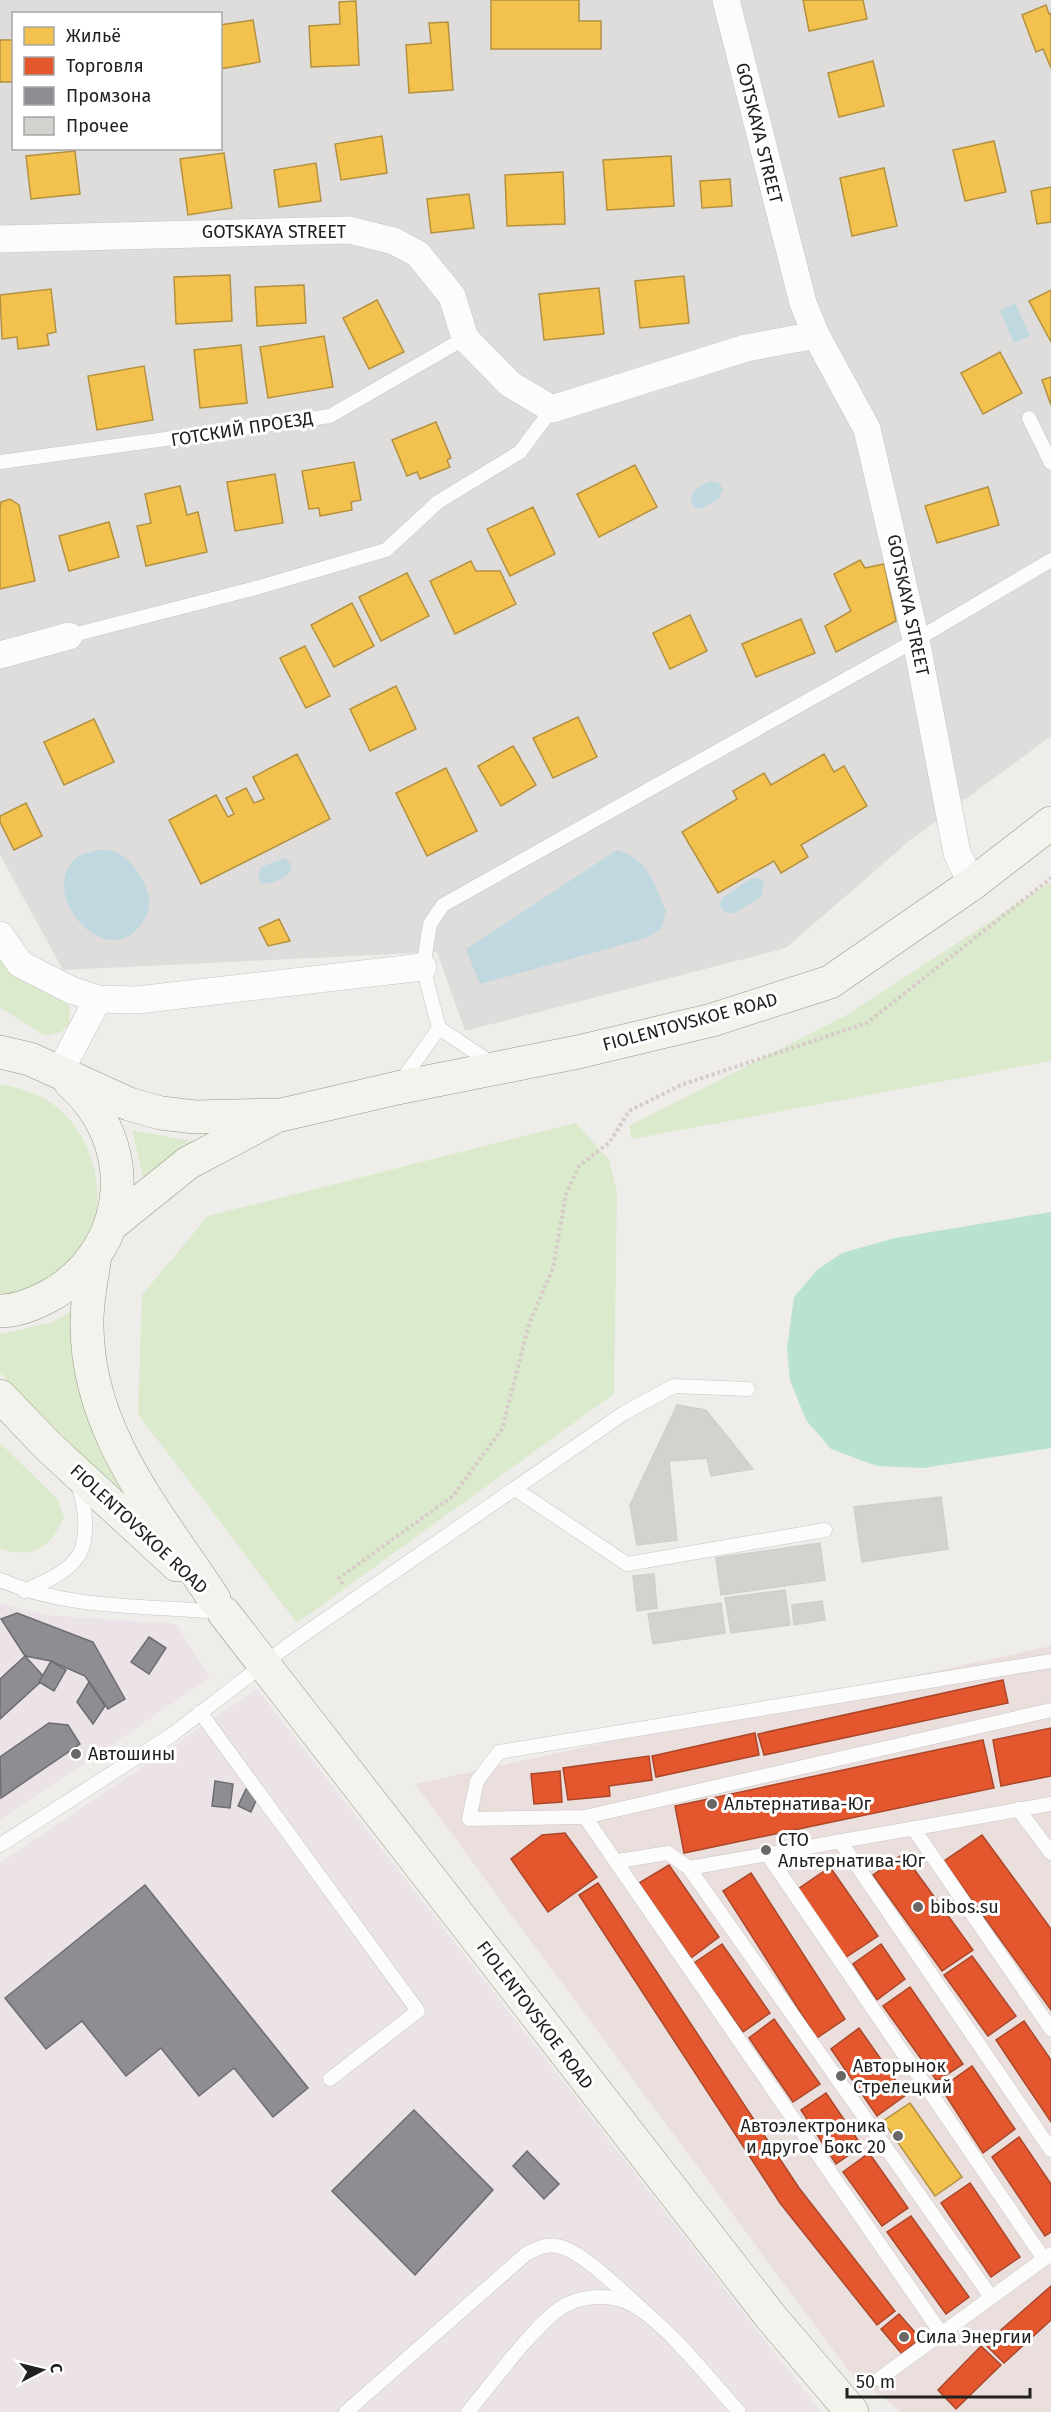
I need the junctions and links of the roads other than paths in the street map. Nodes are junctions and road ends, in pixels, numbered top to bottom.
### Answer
1 (726, 0) edge
2 (0, 239) edge
3 (816, 335) junction
4 (465, 338) junction
5 (552, 409) junction
6 (1029, 418) dead end
7 (0, 462) edge
8 (1051, 463) edge
9 (1051, 560) edge
10 (69, 636) joint
11 (916, 640) junction
12 (0, 655) edge
13 (1051, 823) edge
14 (972, 884) junction
15 (0, 935) edge
16 (423, 967) junction
17 (98, 999) junction
18 (439, 1028) junction
19 (0, 1036) edge
20 (15, 1056) edge
21 (497, 1067) junction
22 (59, 1073) junction
23 (397, 1088) junction
24 (282, 1115) junction
25 (111, 1225) junction
26 (95, 1256) junction
27 (0, 1311) edge
28 (748, 1389) dead end
29 (0, 1396) edge
30 (68, 1464) junction
31 (515, 1489) junction
32 (825, 1530) dead end
33 (0, 1580) edge
34 (26, 1591) junction
35 (224, 1613) joint
36 (1051, 1661) edge
37 (262, 1664) junction
38 (1051, 1710) edge
39 (200, 1712) junction
40 (1051, 1804) edge
41 (1018, 1809) junction
42 (585, 1816) junction
43 (913, 1828) junction
44 (840, 1841) junction
45 (0, 1845) edge
46 (1051, 1853) edge
47 (767, 1854) junction
48 (618, 1862) junction
49 (689, 1868) junction
50 (1051, 2029) edge
51 (330, 2079) dead end
52 (1051, 2150) edge
53 (1048, 2257) edge
54 (991, 2297) junction
55 (652, 2318) junction
56 (941, 2333) junction
57 (879, 2379) dead end
58 (346, 2412) edge
59 (468, 2412) edge
60 (739, 2412) edge
61 (852, 2412) edge

1 - 3 street, GOTSKAYA STREET
2 - 4 street, GOTSKAYA STREET
3 - 5 street
3 - 11 street, GOTSKAYA STREET
4 - 5 street, GOTSKAYA STREET
4 - 7 lane, ГОТСКИЙ ПРОЕЗД
5 - 10 lane
6 - 8 lane
9 - 11 lane
10 - 12 street
11 - 14 street, GOTSKAYA STREET
11 - 16 lane
13 - 14 main road, FIOLENTOVSKOE ROAD
14 - 21 main road, FIOLENTOVSKOE ROAD
15 - 17 street
16 - 17 street
16 - 18 lane
17 - 22 street
18 - 21 lane
18 - 23 lane
19 - 20 main road, FIOLENTOVSKOE ROAD
20 - 22 main road, FIOLENTOVSKOE ROAD
21 - 23 main road, FIOLENTOVSKOE ROAD
22 - 24 main road, FIOLENTOVSKOE ROAD
22 - 25 main road, FIOLENTOVSKOE ROAD
23 - 24 main road, FIOLENTOVSKOE ROAD
24 - 25 main road, FIOLENTOVSKOE ROAD
25 - 26 main road, FIOLENTOVSKOE ROAD
26 - 27 main road, FIOLENTOVSKOE ROAD
26 - 30 main road, FIOLENTOVSKOE ROAD
28 - 31 lane
29 - 30 main road, FIOLENTOVSKOE ROAD
30 - 34 lane
31 - 32 lane
31 - 37 lane
33 - 34 lane
34 - 35 lane
35 - 37 main road, FIOLENTOVSKOE ROAD
36 - 42 lane
37 - 39 lane
37 - 61 main road, FIOLENTOVSKOE ROAD
38 - 42 lane
39 - 45 lane
39 - 51 lane
40 - 41 lane
41 - 43 lane
41 - 46 lane
42 - 48 lane
43 - 44 lane
43 - 50 lane
44 - 47 lane
44 - 52 lane
47 - 49 lane
47 - 53 lane
48 - 49 lane
48 - 56 lane
49 - 54 lane
53 - 54 lane
54 - 56 lane
55 - 58 lane
55 - 59 lane
55 - 60 lane
56 - 57 lane

